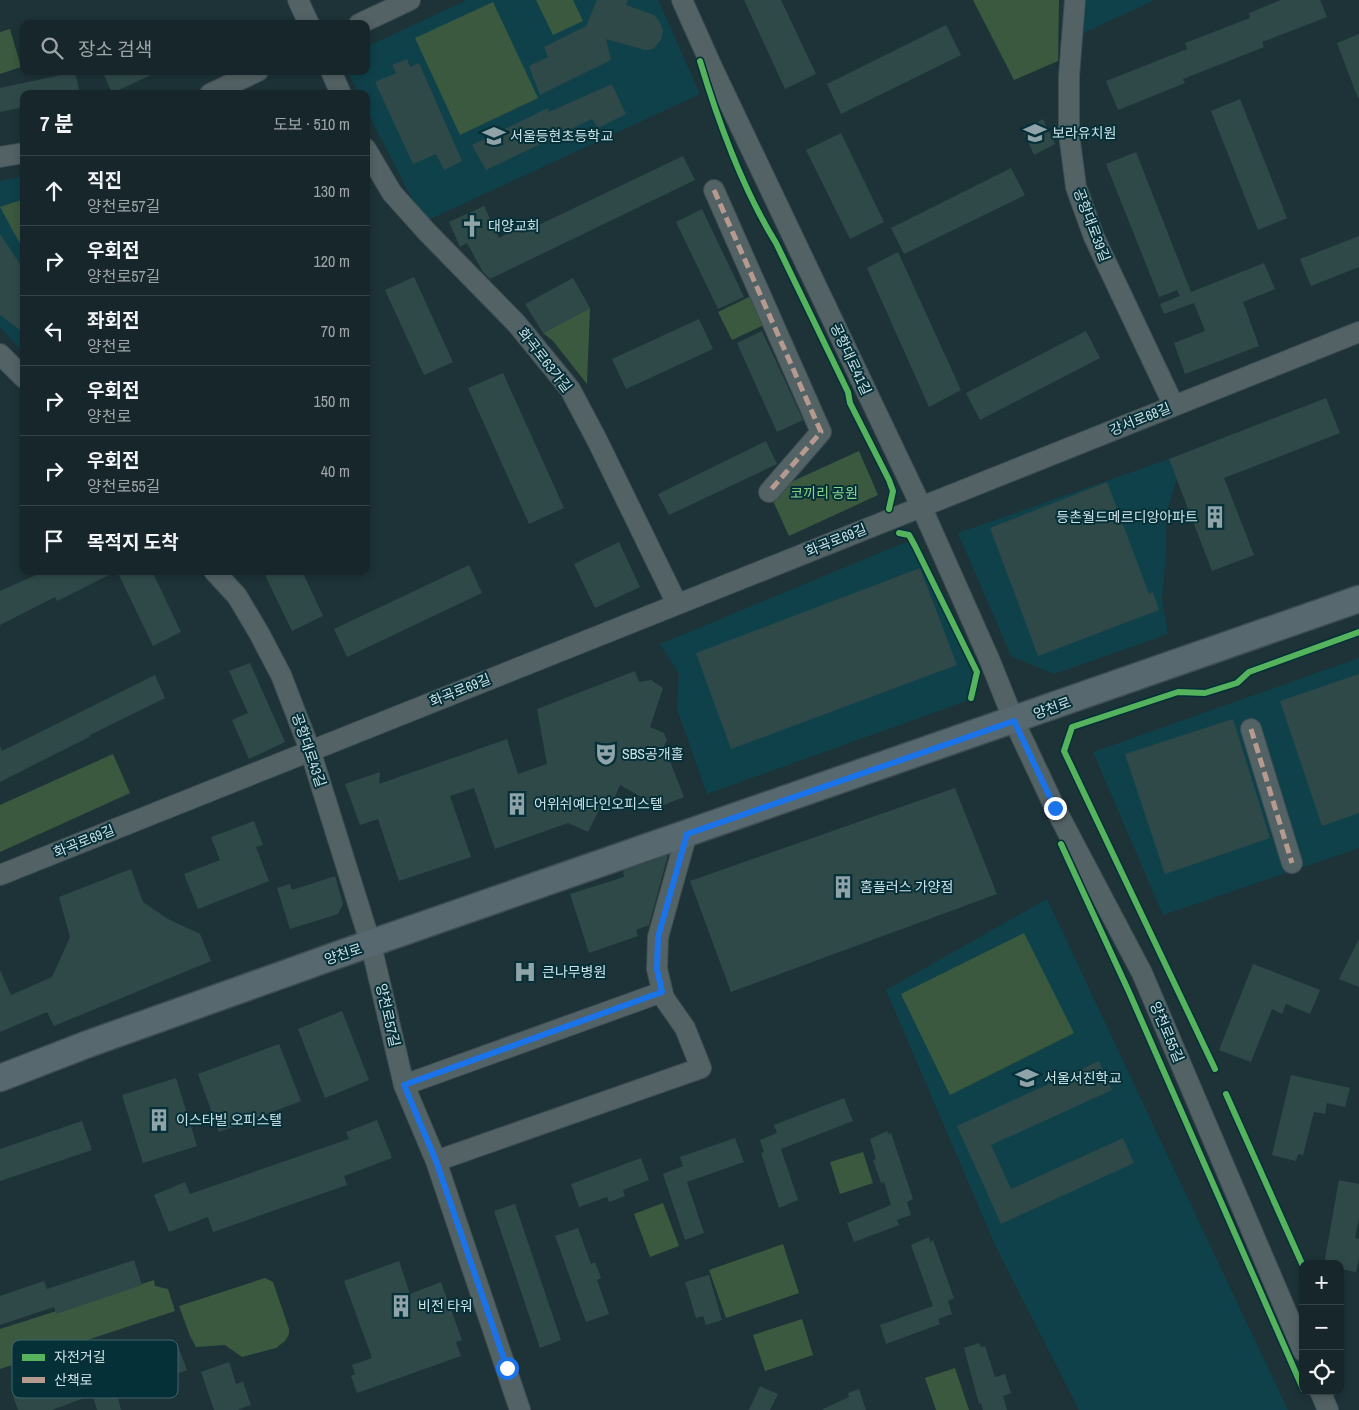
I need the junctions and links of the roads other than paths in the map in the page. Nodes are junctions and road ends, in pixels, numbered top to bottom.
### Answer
1 (298, 0) edge
2 (410, 0) edge
3 (682, 0) edge
4 (1075, 0) edge
5 (307, 20) edge
6 (368, 20) edge
7 (250, 75) edge
8 (333, 75) edge
9 (218, 90) edge
10 (339, 90) edge
11 (20, 153) edge
12 (370, 156) edge
13 (0, 158) edge
14 (714, 190) dead end
15 (1359, 332) edge
16 (0, 354) edge
17 (20, 374) edge
18 (1174, 406) junction
19 (769, 492) dead end
20 (921, 506) junction
21 (218, 575) edge
22 (1359, 599) edge
23 (677, 604) junction
24 (1014, 721) junction
25 (1251, 729) dead end
26 (310, 750) junction
27 (687, 834) junction
28 (1292, 863) dead end
29 (0, 875) edge
30 (371, 945) junction
31 (662, 992) junction
32 (0, 1078) edge
33 (404, 1085) junction
34 (436, 1161) junction
35 (1303, 1350) edge
36 (1322, 1395) edge
37 (520, 1410) edge
38 (1328, 1410) edge

1 - 5 street
2 - 6 street
3 - 20 street, 공항대로41길
4 - 18 street, 공항대로39길
7 - 9 street
8 - 10 street
11 - 13 street
12 - 23 street, 화곡로63가길
14 - 19 street
15 - 18 street, 강서로68길
16 - 17 street
18 - 20 street, 강서로68길
20 - 23 street, 화곡로69길
20 - 24 street, 공항대로41길
21 - 26 street, 공항대로43길
22 - 24 main road, 양천로
23 - 26 street, 화곡로69길
24 - 27 main road, 양천로
24 - 35 street, 양천로55길
25 - 28 street
26 - 29 street, 화곡로69길
26 - 30 street, 공항대로43길
27 - 30 main road, 양천로
27 - 31 street
30 - 32 main road, 양천로
30 - 33 street, 양천로57길
31 - 33 street
31 - 34 street
33 - 34 street, 양천로57길
34 - 37 street, 양천로57길
36 - 38 street

